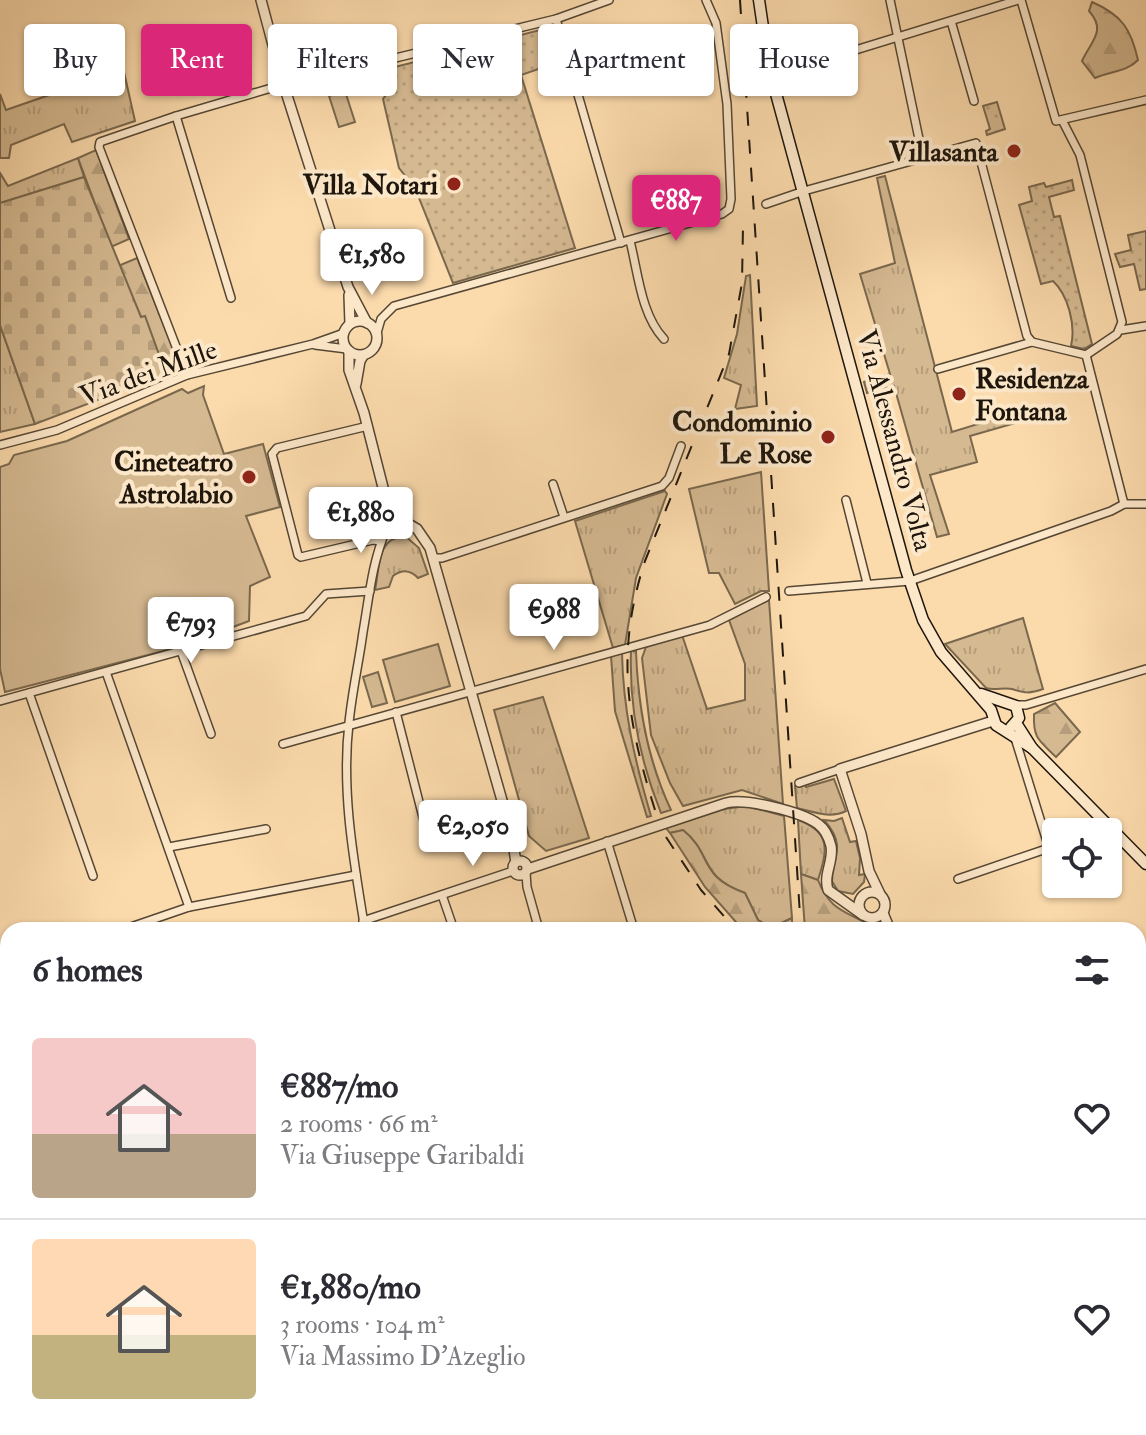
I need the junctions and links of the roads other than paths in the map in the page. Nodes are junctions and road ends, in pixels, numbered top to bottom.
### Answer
1 (261, 0) edge
2 (609, 0) edge
3 (706, 0) edge
4 (759, 0) edge
5 (890, 0) edge
6 (1019, 0) edge
7 (556, 19) junction
8 (951, 21) junction
9 (761, 24) edge
10 (268, 26) edge
11 (898, 37) junction
12 (858, 49) edge
13 (397, 58) edge
14 (268, 90) edge
15 (287, 96) edge
16 (777, 96) edge
17 (1146, 100) edge
18 (974, 101) dead end
19 (176, 116) junction
20 (1059, 121) junction
21 (923, 158) junction
22 (804, 191) junction
23 (766, 204) dead end
24 (625, 242) junction
25 (348, 287) junction
26 (231, 298) dead end
27 (367, 323) junction
28 (1146, 326) edge
29 (347, 329) junction
30 (1121, 330) junction
31 (377, 333) junction
32 (664, 339) dead end
33 (1032, 342) junction
34 (313, 344) junction
35 (348, 350) junction
36 (1086, 355) junction
37 (363, 356) junction
38 (938, 369) dead end
39 (187, 375) junction
40 (356, 384) junction
41 (368, 426) junction
42 (0, 445) edge
43 (681, 446) dead end
44 (553, 484) dead end
45 (846, 500) dead end
46 (1124, 504) junction
47 (1146, 504) edge
48 (388, 507) junction
49 (564, 517) junction
50 (407, 523) junction
51 (386, 530) junction
52 (381, 541) junction
53 (433, 558) junction
54 (910, 581) junction
55 (867, 583) junction
56 (370, 591) junction
57 (789, 591) dead end
58 (766, 597) dead end
59 (181, 651) junction
60 (1146, 669) edge
61 (106, 672) junction
62 (972, 688) junction
63 (470, 691) junction
64 (29, 693) junction
65 (0, 701) edge
66 (1001, 702) junction
67 (1015, 705) junction
68 (396, 712) junction
69 (995, 721) junction
70 (1016, 723) junction
71 (349, 724) junction
72 (211, 734) dead end
73 (1015, 738) junction
74 (283, 744) dead end
75 (1033, 749) junction
76 (1022, 763) junction
77 (840, 769) junction
78 (799, 783) dead end
79 (266, 829) dead end
80 (427, 833) dead end
81 (607, 841) junction
82 (169, 847) junction
83 (1145, 862) edge
84 (522, 867) junction
85 (869, 871) junction
86 (356, 875) junction
87 (93, 876) dead end
88 (958, 879) dead end
89 (864, 894) junction
90 (880, 894) junction
91 (442, 895) junction
92 (845, 902) junction
93 (189, 907) junction
94 (883, 913) junction
95 (863, 915) junction
96 (145, 922) edge
97 (363, 922) edge
98 (374, 922) edge
99 (451, 922) edge
100 (537, 922) edge
101 (632, 922) edge
102 (887, 922) edge

1 - 10 street
2 - 7 street
3 - 24 street
4 - 9 main road, Via Alessandro Volta
5 - 11 street
6 - 8 street
6 - 20 street
7 - 13 street
7 - 24 street
8 - 11 street
8 - 18 street
11 - 12 street
11 - 21 street
14 - 19 street
15 - 25 street
16 - 22 main road, Via Alessandro Volta
17 - 20 street
19 - 26 street
19 - 39 street
20 - 30 street
21 - 22 street
21 - 33 street
22 - 23 street
22 - 54 main road, Via Alessandro Volta
24 - 31 street
24 - 32 street
25 - 27 street
25 - 29 street
27 - 29 street
27 - 31 street
28 - 30 street
29 - 34 street, Via dei Mille
29 - 35 street
30 - 36 street
31 - 37 street
33 - 36 street
33 - 38 street
34 - 35 street, Via dei Mille
34 - 39 street, Via dei Mille
35 - 37 street
35 - 40 street
36 - 46 street
37 - 40 street
39 - 42 street, Via dei Mille
40 - 41 street
41 - 48 street
41 - 52 street
43 - 49 street
44 - 49 street
45 - 55 street
46 - 47 street
46 - 54 street
48 - 50 street
48 - 51 street
49 - 53 street
50 - 51 street
50 - 53 street
51 - 52 street
52 - 56 street
53 - 63 street
54 - 55 street
54 - 62 main road, Via Alessandro Volta
55 - 57 street
56 - 59 street
56 - 71 street
58 - 63 street
59 - 61 street
59 - 72 street
60 - 67 street
61 - 64 street
61 - 82 street
62 - 66 main road, Via Alessandro Volta
62 - 69 main road, Via Alessandro Volta
63 - 68 street
63 - 84 street
64 - 65 street
64 - 87 street
66 - 67 main road, Via Alessandro Volta
66 - 69 main road
67 - 70 main road, Via Alessandro Volta
68 - 71 street
68 - 80 street
69 - 70 main road
69 - 73 main road, Via Alessandro Volta
69 - 77 street
70 - 75 main road, Via Alessandro Volta
71 - 74 street
71 - 86 street
73 - 75 main road, Via Alessandro Volta
73 - 76 street
75 - 76 street
75 - 83 main road, Via Alessandro Volta
76 - 88 street
77 - 78 street
77 - 85 street
79 - 82 street
81 - 84 street
81 - 92 street
81 - 101 street
82 - 93 street
84 - 91 street
84 - 100 street
85 - 89 street
85 - 90 street
86 - 93 street
86 - 97 street
89 - 90 street
89 - 92 street
89 - 95 street
90 - 94 street
91 - 98 street
91 - 99 street
92 - 95 street
93 - 96 street
94 - 95 street
94 - 102 street

